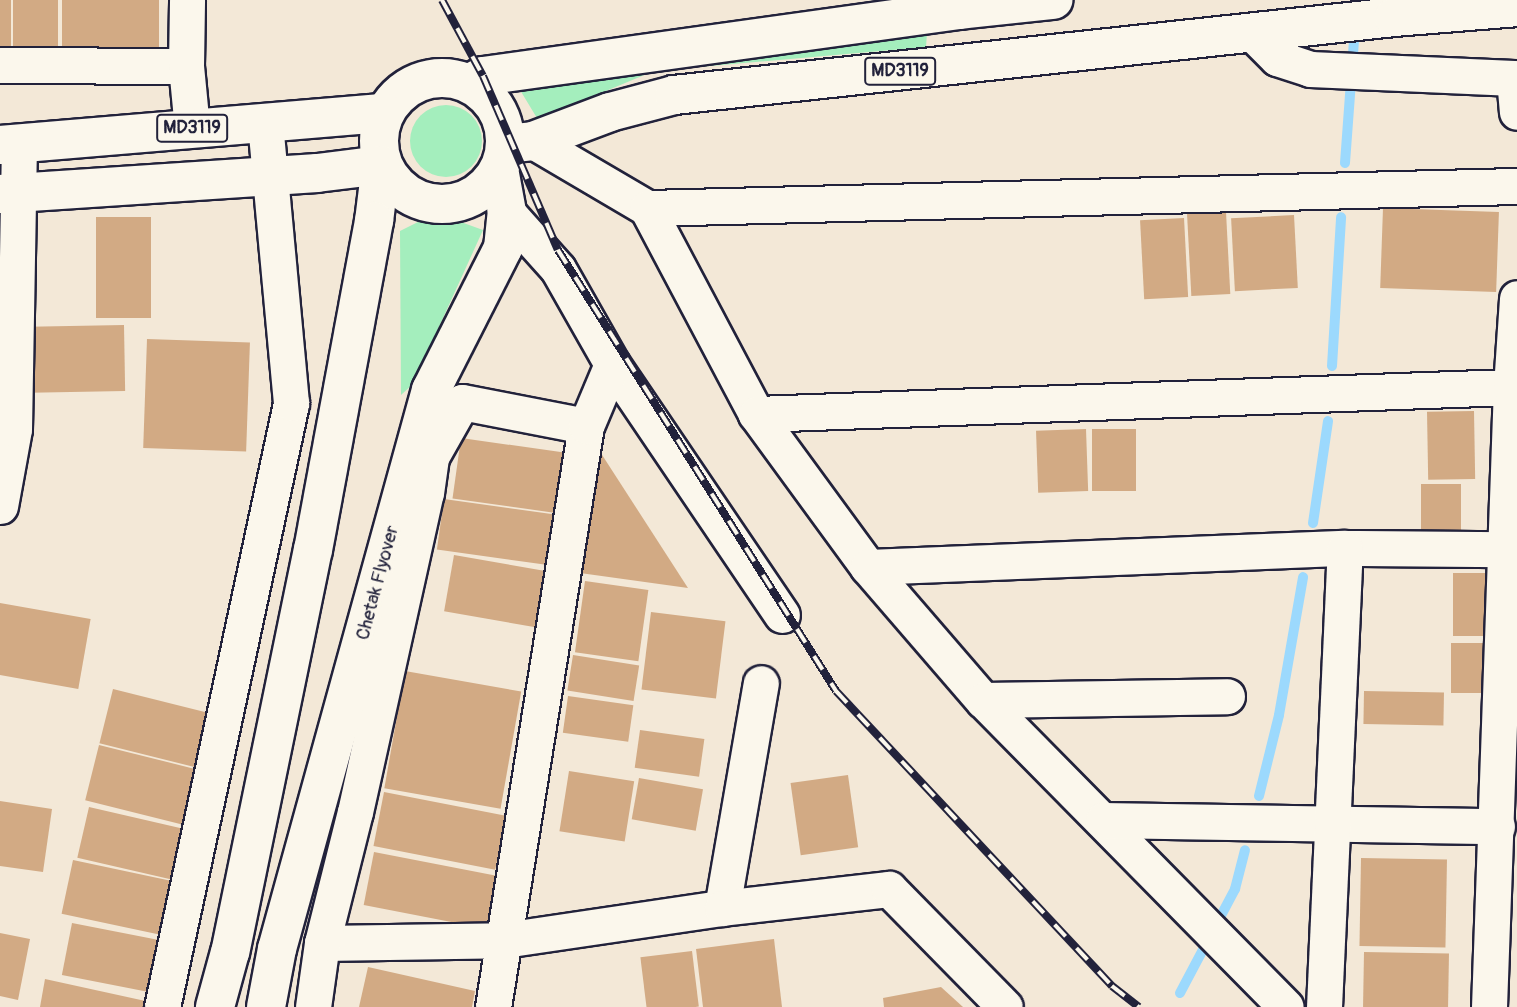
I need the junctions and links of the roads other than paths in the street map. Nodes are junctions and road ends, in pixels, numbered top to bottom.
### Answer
1 (187, 0) edge
2 (881, 0) edge
3 (1053, 0) edge
4 (1013, 2) edge
5 (960, 5) edge
6 (1517, 7) edge
7 (853, 25) junction
8 (1251, 32) junction
9 (1008, 59) junction
10 (0, 65) edge
11 (951, 65) junction
12 (187, 66) junction
13 (470, 83) junction
14 (385, 113) junction
15 (1517, 113) edge
16 (265, 122) junction
17 (192, 128) junction
18 (9, 144) edge
19 (513, 152) junction
20 (381, 165) junction
21 (272, 174) junction
22 (1517, 186) edge
23 (9, 193) edge
24 (648, 208) junction
25 (507, 212) junction
26 (1517, 298) edge
27 (612, 364) junction
28 (1511, 387) junction
29 (756, 414) junction
30 (586, 426) junction
31 (0, 506) edge
32 (1345, 548) junction
33 (1507, 549) junction
34 (868, 567) junction
35 (782, 615) dead end
36 (761, 683) dead end
37 (1227, 696) dead end
38 (983, 700) junction
39 (1103, 820) junction
40 (1334, 824) junction
41 (1497, 826) junction
42 (722, 908) junction
43 (504, 940) junction
44 (322, 943) junction
45 (162, 1007) edge
46 (215, 1007) edge
47 (266, 1007) edge
48 (313, 1007) edge
49 (493, 1007) edge
50 (1004, 1007) edge
51 (1286, 1007) edge
52 (1324, 1007) edge
53 (1489, 1007) edge

1 - 12 street
2 - 7 main road
3 - 4 main road
4 - 5 main road
4 - 9 main road
5 - 7 main road
5 - 11 main road
6 - 8 main road, MD3119
7 - 13 main road
8 - 9 main road, MD3119
8 - 15 street
9 - 11 main road, MD3119
10 - 12 street
11 - 19 main road, MD3119
12 - 17 street
13 - 14 main road
13 - 19 main road
14 - 16 main road, MD3119
14 - 20 main road
16 - 17 main road, MD3119
16 - 21 street
17 - 18 main road, MD3119
18 - 23 street
19 - 20 main road
19 - 24 street
19 - 25 main road, Chetak Flyover
20 - 21 main road
20 - 46 main road
21 - 23 main road
21 - 45 street
22 - 24 street
23 - 31 street
24 - 29 street
25 - 27 street
25 - 47 main road, Chetak Flyover
26 - 28 street
27 - 30 street
27 - 35 street
28 - 29 street
28 - 33 street
29 - 34 street
30 - 43 street
30 - 44 street
32 - 33 street
32 - 34 street
32 - 40 street
33 - 41 street
34 - 38 street
36 - 42 street
37 - 38 street
38 - 39 street
39 - 40 street
39 - 51 street
40 - 41 street
40 - 52 street
41 - 53 street
42 - 43 street
42 - 50 street
43 - 44 street
43 - 49 street
44 - 48 street

